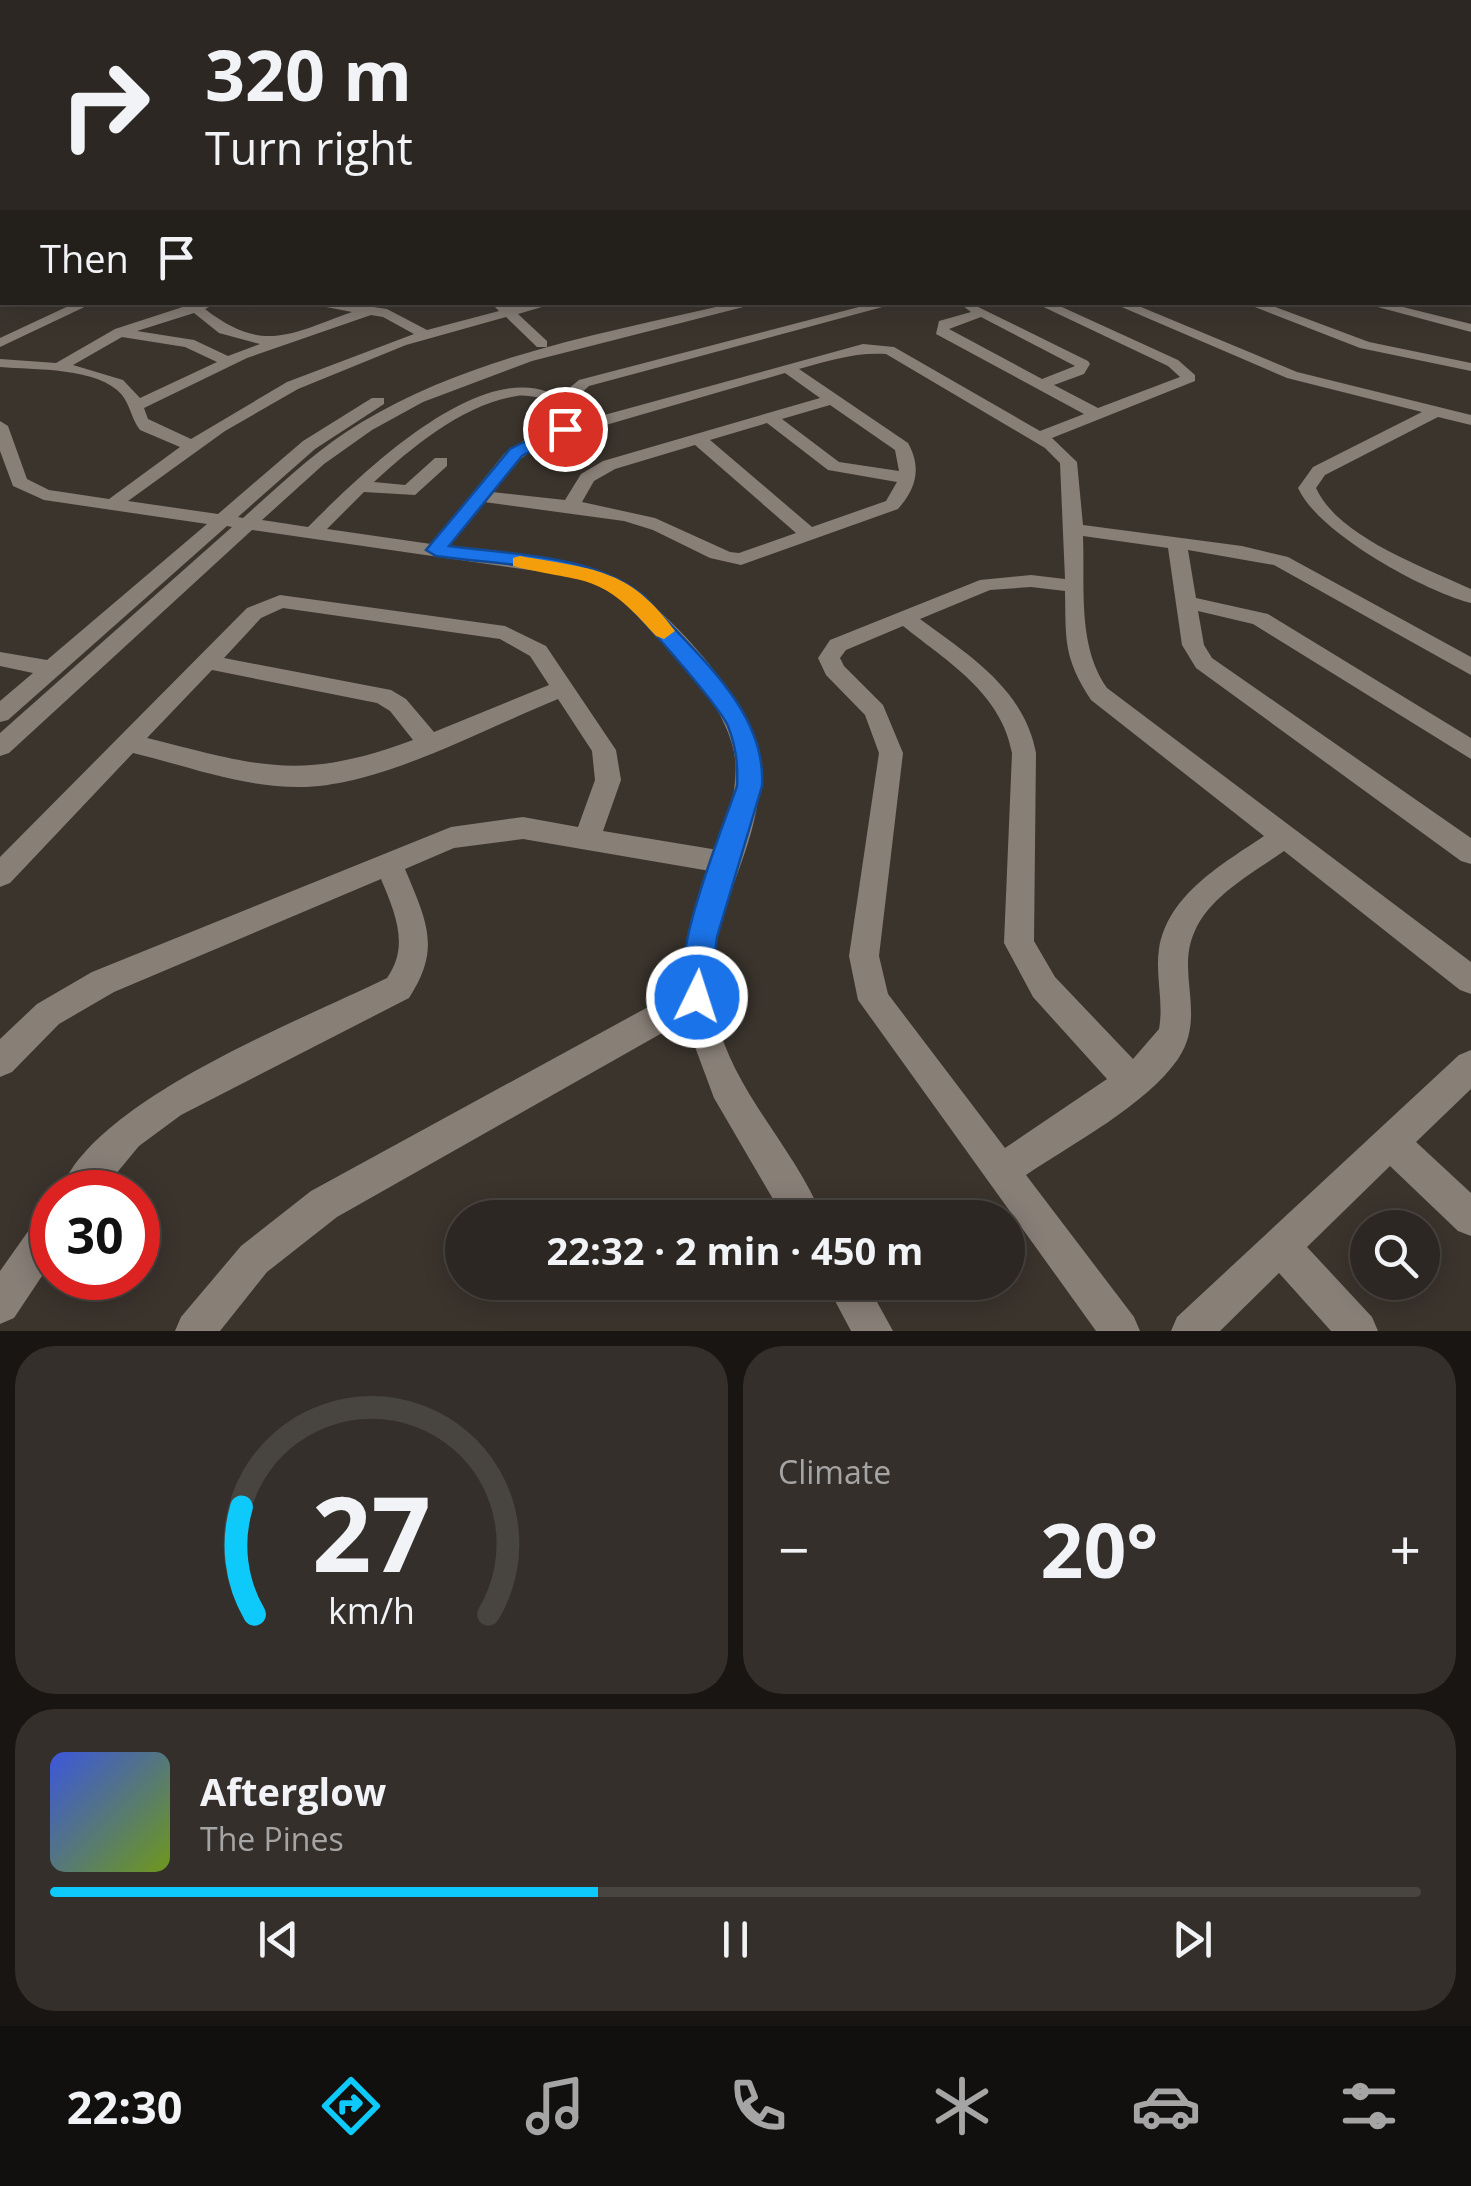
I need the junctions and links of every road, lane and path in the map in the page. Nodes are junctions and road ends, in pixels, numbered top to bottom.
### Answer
1 (82, 305) edge
2 (202, 305) edge
3 (330, 305) edge
4 (528, 305) edge
5 (716, 305) edge
6 (716, 305) edge
7 (890, 305) edge
8 (969, 305) edge
9 (1045, 305) edge
10 (1123, 305) edge
11 (1141, 305) edge
12 (1256, 305) edge
13 (1378, 305) edge
14 (195, 307) junction
15 (502, 308) edge
16 (369, 310) junction
17 (983, 312) junction
18 (1471, 328) edge
19 (120, 332) junction
20 (424, 334) junction
21 (0, 343) edge
22 (272, 343) junction
23 (810, 343) junction
24 (542, 344) junction
25 (227, 361) junction
26 (0, 364) edge
27 (1471, 367) edge
28 (788, 368) junction
29 (55, 369) junction
30 (1041, 384) junction
31 (542, 395) dead end
32 (833, 398) junction
33 (135, 406) junction
34 (1434, 412) junction
35 (1099, 415) junction
36 (769, 417) junction
37 (1471, 417) edge
38 (592, 421) junction
39 (0, 426) edge
40 (1039, 437) junction
41 (697, 438) junction
42 (193, 446) junction
43 (442, 462) dead end
44 (907, 478) junction
45 (359, 486) junction
46 (480, 496) junction
47 (112, 505) junction
48 (568, 508) junction
49 (234, 523) junction
50 (1074, 529) junction
51 (313, 533) junction
52 (811, 536) junction
53 (1177, 543) junction
54 (436, 550) junction
55 (1074, 586) junction
56 (1471, 597) edge
57 (1186, 602) junction
58 (904, 616) junction
59 (0, 659) edge
60 (207, 662) junction
61 (1471, 667) edge
62 (52, 669) junction
63 (563, 688) junction
64 (0, 714) edge
65 (426, 741) junction
66 (128, 743) junction
67 (0, 747) edge
68 (1471, 750) edge
69 (1284, 837) junction
70 (587, 838) junction
71 (1471, 853) edge
72 (388, 862) junction
73 (727, 863) junction
74 (0, 875) edge
75 (1471, 980) edge
76 (697, 997) junction
77 (0, 1061) edge
78 (1471, 1066) edge
79 (1130, 1080) junction
80 (1390, 1142) junction
81 (96, 1170) edge
82 (1000, 1172) junction
83 (794, 1200) edge
84 (1471, 1218) edge
85 (1280, 1246) junction
86 (30, 1261) edge
87 (854, 1300) edge
88 (0, 1304) edge
89 (196, 1331) edge
90 (872, 1331) edge
91 (1120, 1331) edge
92 (1191, 1331) edge
93 (1358, 1331) edge

1 - 21 street
2 - 14 street
3 - 16 street
4 - 15 street
5 - 24 street
6 - 49 street
7 - 23 street
8 - 17 street
9 - 35 street
10 - 34 street
11 - 37 street
12 - 27 street
13 - 18 street
14 - 19 street
14 - 22 street
15 - 20 street
15 - 24 street
16 - 20 street
16 - 22 street
17 - 30 street
17 - 30 street
19 - 25 street
19 - 29 street
20 - 42 street
22 - 25 street
23 - 28 street
23 - 38 street
23 - 40 street
24 - 49 street
25 - 33 street
26 - 29 street
28 - 32 street
28 - 38 street
29 - 33 street
30 - 35 street
31 - 45 street
32 - 36 street
32 - 44 street
33 - 42 street
34 - 37 street
34 - 56 street
35 - 40 street
36 - 41 street
36 - 44 street
38 - 46 street
39 - 47 street
40 - 50 street
41 - 48 street
41 - 52 street
42 - 47 street
43 - 45 street
44 - 52 street
45 - 51 street
46 - 48 street
46 - 54 street
47 - 49 street
48 - 52 street
49 - 51 street
49 - 62 street
49 - 67 street
50 - 53 street
50 - 55 street
51 - 54 street
53 - 57 street
53 - 61 street
54 - 73 street
55 - 58 street
55 - 69 street
57 - 68 street
57 - 71 street
58 - 79 street
58 - 82 street
59 - 62 street
60 - 63 street
60 - 65 street
60 - 66 street
62 - 64 street
63 - 65 street
63 - 70 street
65 - 66 street
66 - 74 street
69 - 75 street
69 - 79 street
70 - 72 street
70 - 73 street
72 - 77 street
72 - 81 street
73 - 76 street
76 - 83 street
76 - 89 street
78 - 80 street
79 - 82 street
80 - 84 street
80 - 85 street
82 - 91 street
85 - 92 street
85 - 93 street
86 - 88 street
87 - 90 street

